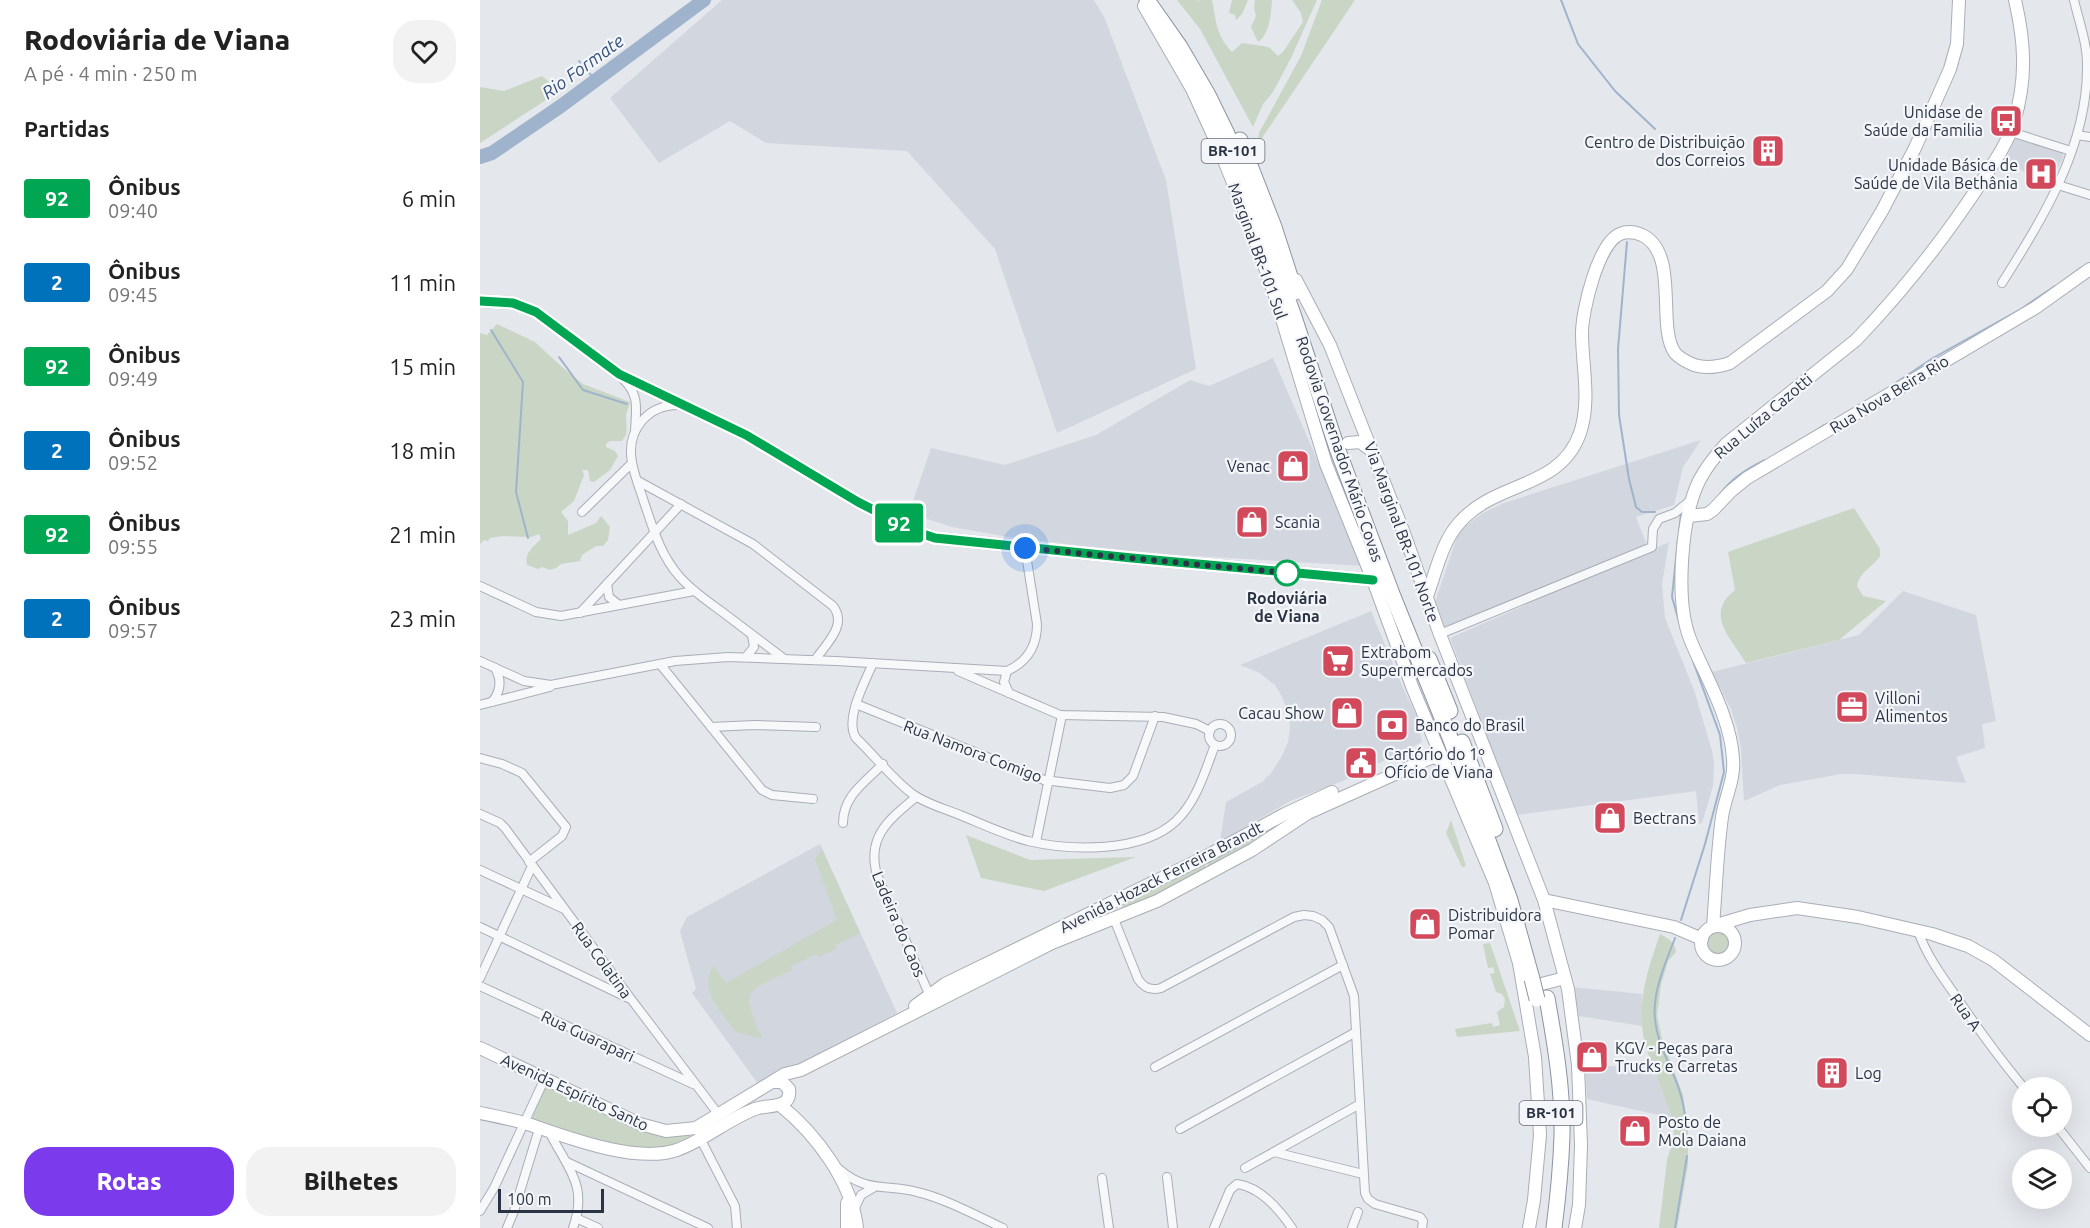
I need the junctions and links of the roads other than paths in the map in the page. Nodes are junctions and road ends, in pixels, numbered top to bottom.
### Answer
1 (1142, 0) edge
2 (1147, 0) edge
3 (1959, 0) edge
4 (2015, 0) edge
5 (2074, 0) edge
6 (1163, 4) edge
7 (2089, 67) edge
8 (2011, 132) junction
9 (2077, 135) junction
10 (2090, 137) edge
11 (2071, 151) junction
12 (2058, 185) junction
13 (2090, 195) edge
14 (1285, 261) junction
15 (2090, 269) edge
16 (2002, 283) dead end
17 (480, 301) edge
18 (619, 374) junction
19 (683, 405) junction
20 (635, 434) junction
21 (1348, 443) dead end
22 (1335, 449) dead end
23 (1373, 452) junction
24 (632, 463) junction
25 (1326, 464) junction
26 (638, 481) junction
27 (1693, 498) junction
28 (681, 504) junction
29 (582, 512) dead end
30 (1689, 516) junction
31 (654, 533) junction
32 (1025, 548) junction
33 (1373, 580) junction
34 (607, 584) junction
35 (480, 586) edge
36 (694, 591) junction
37 (1427, 596) junction
38 (619, 605) junction
39 (580, 613) junction
40 (1440, 634) junction
41 (752, 635) junction
42 (746, 657) junction
43 (783, 658) junction
44 (815, 660) junction
45 (480, 661) edge
46 (873, 663) junction
47 (660, 664) junction
48 (495, 668) junction
49 (953, 669) junction
50 (1007, 671) junction
51 (560, 684) junction
52 (1009, 693) junction
53 (492, 702) junction
54 (856, 704) junction
55 (480, 705) edge
56 (1062, 715) junction
57 (1155, 716) junction
58 (711, 727) junction
59 (816, 727) dead end
60 (1210, 731) junction
61 (1433, 738) junction
62 (1215, 745) junction
63 (480, 758) edge
64 (1443, 761) junction
65 (883, 764) junction
66 (1048, 780) junction
67 (916, 797) junction
68 (1332, 797) junction
69 (813, 799) dead end
70 (480, 814) edge
71 (843, 824) dead end
72 (1036, 842) junction
73 (531, 864) junction
74 (480, 870) edge
75 (521, 889) junction
76 (1544, 900) junction
77 (1107, 905) junction
78 (565, 909) junction
79 (1756, 914) junction
80 (1114, 919) junction
81 (480, 927) edge
82 (1713, 927) junction
83 (1918, 931) junction
84 (500, 936) junction
85 (1702, 939) junction
86 (1734, 944) junction
87 (1343, 965) junction
88 (480, 978) edge
89 (1565, 978) junction
90 (480, 986) edge
91 (1536, 988) junction
92 (929, 994) junction
93 (631, 999) junction
94 (890, 1023) junction
95 (1356, 1032) junction
96 (2090, 1035) edge
97 (480, 1048) edge
98 (1155, 1067) dead end
99 (796, 1072) junction
100 (2015, 1077) edge
101 (545, 1078) junction
102 (770, 1083) junction
103 (696, 1085) junction
104 (789, 1092) junction
105 (1360, 1104) junction
106 (777, 1105) junction
107 (480, 1113) edge
108 (719, 1115) junction
109 (525, 1123) junction
110 (807, 1129) junction
111 (1180, 1129) dead end
112 (544, 1130) junction
113 (697, 1137) junction
114 (2066, 1137) edge
115 (1274, 1152) junction
116 (567, 1162) junction
117 (831, 1162) junction
118 (1245, 1168) dead end
119 (2090, 1168) edge
120 (1363, 1174) junction
121 (1167, 1177) dead end
122 (1102, 1178) dead end
123 (873, 1188) junction
124 (846, 1193) junction
125 (855, 1208) junction
126 (480, 1211) edge
127 (1358, 1212) dead end
128 (576, 1218) junction
129 (1423, 1226) edge
130 (1291, 1227) edge
131 (507, 1228) edge
132 (573, 1228) edge
133 (598, 1228) edge
134 (708, 1228) edge
135 (737, 1228) edge
136 (847, 1228) edge
137 (858, 1228) edge
138 (1003, 1228) edge
139 (1109, 1228) edge
140 (1173, 1228) edge
141 (1214, 1228) edge
142 (1352, 1228) edge
143 (1529, 1228) edge
144 (1544, 1228) edge
145 (1554, 1228) edge
146 (1575, 1228) edge

1 - 25 street, Marginal BR-101 Sul
2 - 91 highway, Rodovia Governador Mário Covas / BR-101
3 - 37 street
4 - 8 street, Rua Luíza Cazotti
5 - 7 street
6 - 14 highway, Rodovia Governador Mário Covas / BR-101
7 - 9 street
8 - 11 street
8 - 27 street, Rua Luíza Cazotti
9 - 10 street
9 - 11 street
11 - 12 street
12 - 13 street
12 - 16 street
14 - 23 street, Via Marginal BR-101 Norte
14 - 91 highway, Rodovia Governador Mário Covas / BR-101
15 - 30 street, Rua Nova Beira Rio
17 - 18 street
18 - 19 street
18 - 20 street
19 - 20 street
19 - 32 street
20 - 24 street
21 - 23 street
22 - 25 street
23 - 37 street, Via Marginal BR-101 Norte
24 - 26 street
24 - 29 street
25 - 33 street, Marginal BR-101 Sul
26 - 28 street
26 - 31 street
27 - 30 street, Rua Luíza Cazotti
27 - 40 street
28 - 31 street
28 - 44 street
30 - 82 street, Rua Luíza Cazotti
31 - 34 street
31 - 36 street
32 - 33 street
32 - 50 street
33 - 61 street, Marginal BR-101 Sul
34 - 38 street
34 - 39 street
35 - 39 street
36 - 38 street
36 - 41 street
37 - 40 street, Via Marginal BR-101 Norte
38 - 39 street
40 - 76 street, Via Marginal BR-101 Norte
41 - 42 street
41 - 43 street
42 - 43 street
42 - 47 street
43 - 44 street
44 - 46 street
45 - 48 street
46 - 49 street
46 - 54 street
47 - 51 street
47 - 58 street
48 - 51 street
48 - 53 street
49 - 50 street
49 - 52 street
50 - 52 street
51 - 53 street
52 - 56 street
53 - 55 street
54 - 65 street
54 - 66 street, Rua Namora Comigo
56 - 57 street
56 - 66 street
57 - 60 street
57 - 66 street, Rua Namora Comigo
58 - 59 street
58 - 69 street
60 - 62 street
60 - 62 street
61 - 64 street, Marginal BR-101 Sul
61 - 68 street, Avenida Hozack Ferreira Brandt
62 - 72 street
63 - 73 street
64 - 68 street, Avenida Hozack Ferreira Brandt
64 - 91 street, Marginal BR-101 Sul
65 - 67 street
65 - 71 street
66 - 72 street
67 - 72 street
67 - 92 street, Ladeira do Caos
68 - 77 street, Avenida Hozack Ferreira Brandt
68 - 80 street, Avenida Hozack Ferreira Brandt
70 - 73 street, Rua Colatina
73 - 75 street
73 - 78 street, Rua Colatina
74 - 75 street
75 - 78 street
75 - 84 street
76 - 85 street
76 - 89 street, Via Marginal BR-101 Norte
77 - 80 street
77 - 92 street, Avenida Hozack Ferreira Brandt
78 - 93 street, Rua Colatina
79 - 82 street
79 - 83 street
79 - 86 street
80 - 87 street
80 - 94 street, Avenida Hozack Ferreira Brandt
81 - 84 street
82 - 85 street
82 - 86 street
83 - 96 street
83 - 100 street, Rua A
84 - 88 street
84 - 93 street
85 - 86 street
87 - 95 street
87 - 98 street
89 - 91 street
89 - 146 street, Via Marginal BR-101 Norte
90 - 103 street, Rua Guarapari
91 - 143 street, Marginal BR-101 Sul
91 - 144 highway, Rodovia Governador Mário Covas / BR-101
91 - 145 highway, Rodovia Governador Mário Covas / BR-101
92 - 94 street, Avenida Hozack Ferreira Brandt
93 - 103 street, Rua Colatina
94 - 99 street, Avenida Hozack Ferreira Brandt
95 - 105 street
95 - 111 street
97 - 101 street, Avenida Espírito Santo
99 - 102 street, Avenida Hozack Ferreira Brandt
99 - 104 street
101 - 109 street
101 - 113 street, Avenida Espírito Santo
102 - 104 street
102 - 106 street
102 - 108 street, Avenida Espírito Santo
103 - 108 street, Rua Colatina
104 - 106 street
104 - 110 street
105 - 115 street
105 - 120 street
106 - 110 street
106 - 113 street
107 - 109 street
108 - 113 street, Avenida Espírito Santo
109 - 112 street
109 - 126 street
110 - 117 street
112 - 113 street
112 - 116 street
112 - 131 street
113 - 135 street
114 - 119 street
115 - 118 street
115 - 120 street
116 - 128 street
116 - 134 street
117 - 123 street
117 - 124 street
120 - 129 street
121 - 140 street
122 - 139 street
123 - 125 street
123 - 138 street
124 - 125 street
124 - 136 street
125 - 137 street
127 - 142 street
128 - 132 street
128 - 133 street
130 - 141 street

